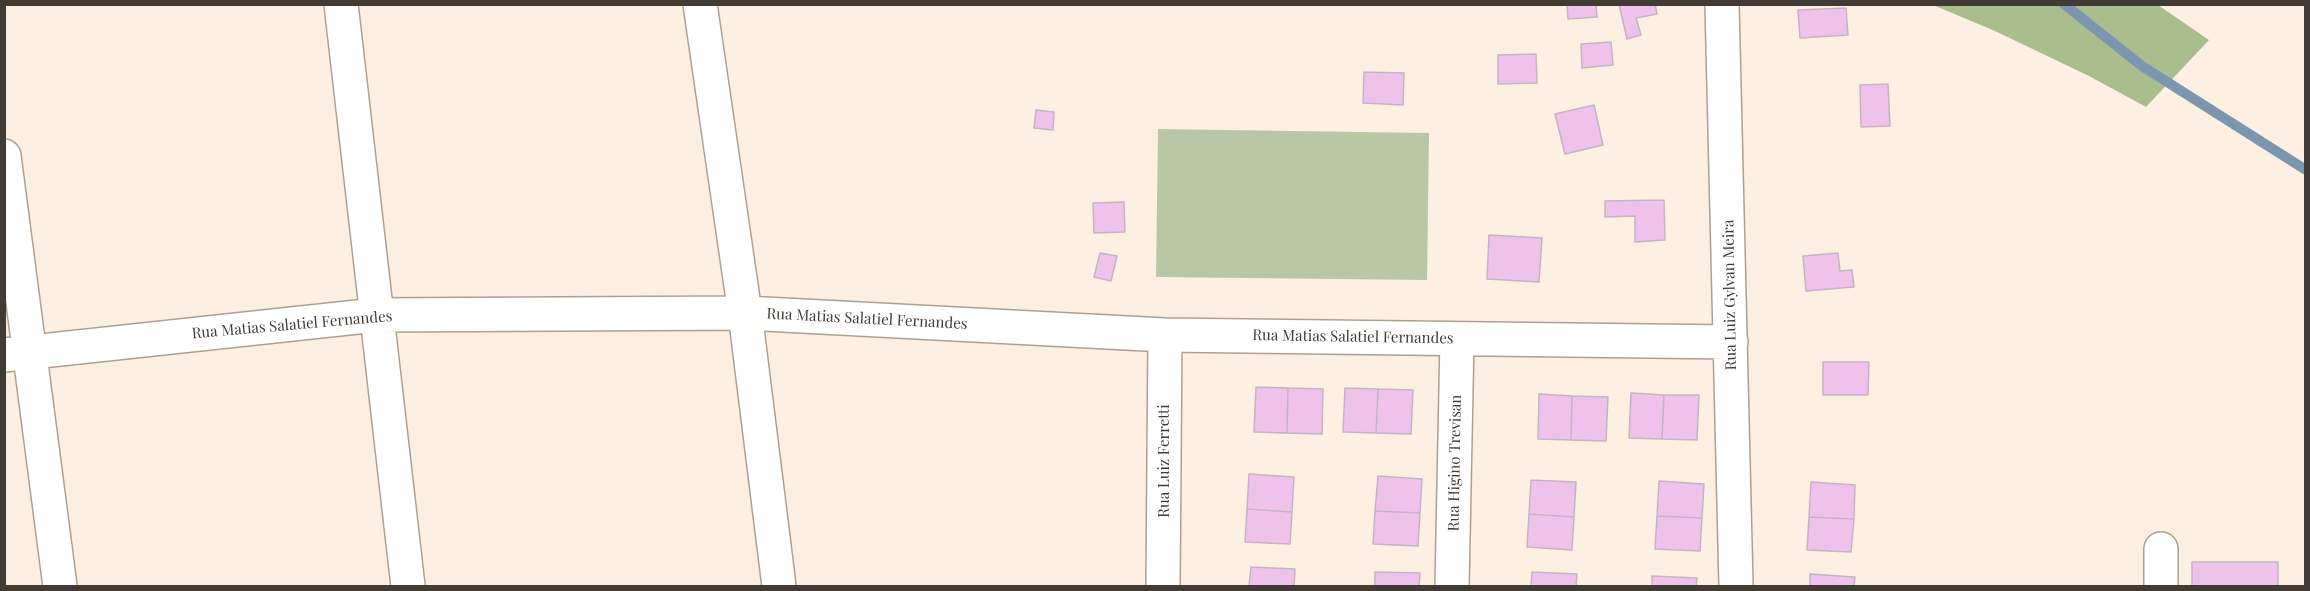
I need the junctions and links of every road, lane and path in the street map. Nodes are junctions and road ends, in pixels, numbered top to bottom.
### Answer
1 (341, 4) edge
2 (700, 4) edge
3 (1722, 4) edge
4 (4, 156) edge
5 (746, 313) junction
6 (376, 315) junction
7 (1165, 335) junction
8 (1457, 339) junction
9 (1731, 342) junction
10 (17, 353) edge
11 (2161, 549) dead end
12 (60, 586) edge
13 (408, 586) edge
14 (779, 586) edge
15 (1163, 586) edge
16 (1452, 586) edge
17 (1736, 586) edge
18 (2161, 586) edge

1 - 6 street
2 - 5 street
3 - 9 street, Rua Luiz Gylvan Meira
4 - 10 street
5 - 6 street, Rua Matias Salatiel Fernandes
5 - 7 street, Rua Matias Salatiel Fernandes
5 - 14 street
6 - 10 street, Rua Matias Salatiel Fernandes
6 - 13 street
7 - 8 street, Rua Matias Salatiel Fernandes
7 - 15 street, Rua Luiz Ferretti
8 - 9 street, Rua Matias Salatiel Fernandes
8 - 16 street, Rua Higino Trevisan
9 - 17 street, Rua Luiz Gylvan Meira
10 - 12 street
11 - 18 street

